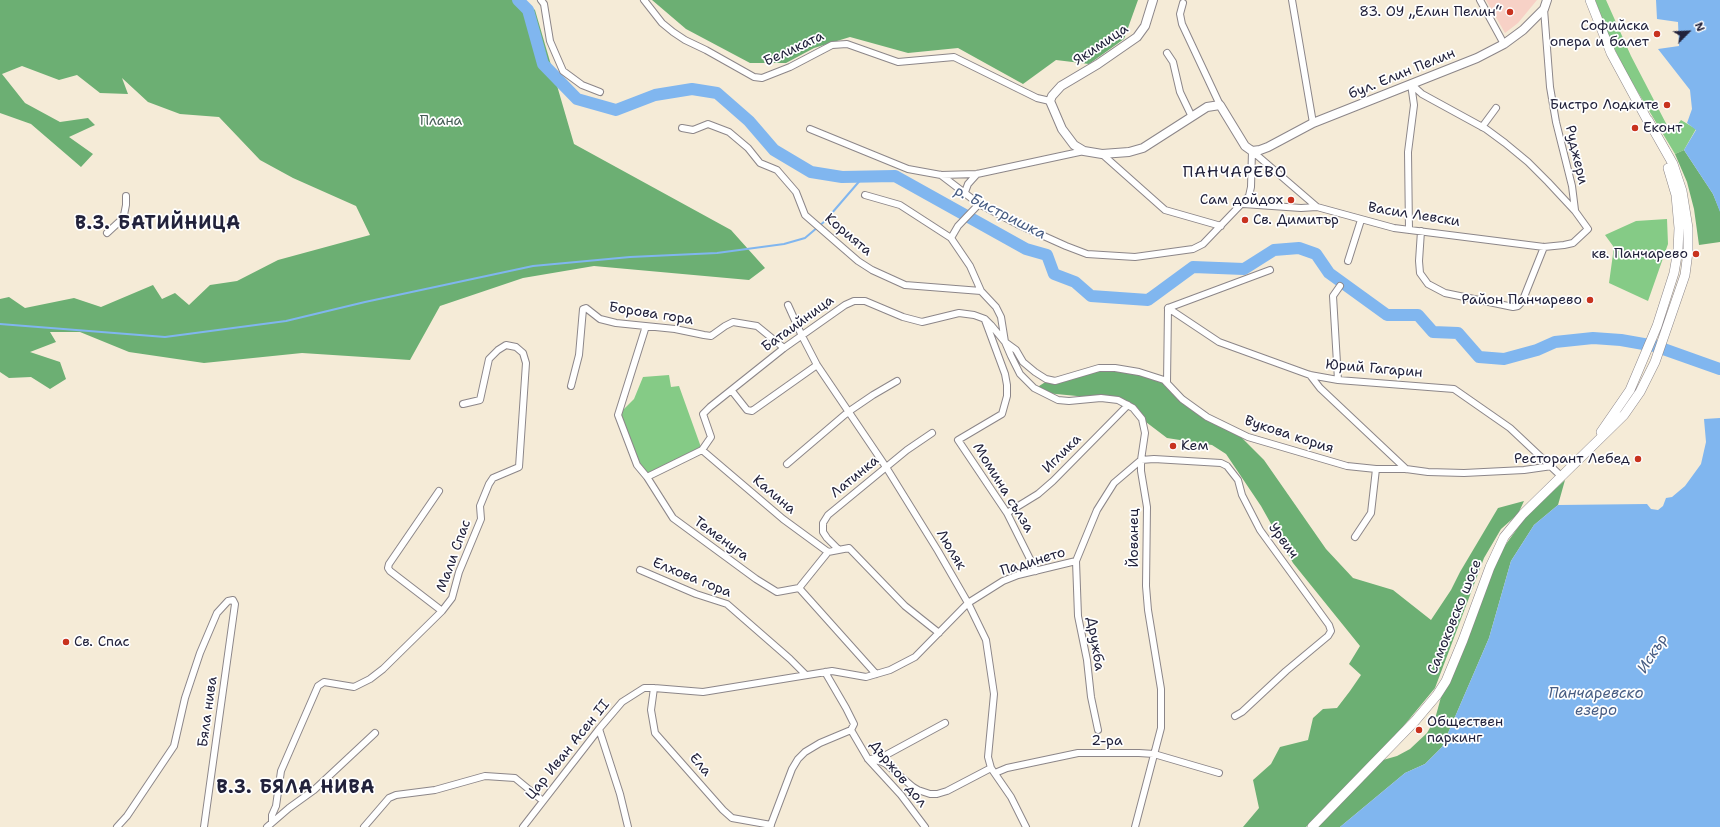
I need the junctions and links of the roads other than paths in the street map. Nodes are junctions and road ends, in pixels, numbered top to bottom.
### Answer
1 (541, 0) edge
2 (644, 0) edge
3 (1153, 0) edge
4 (1292, 0) edge
5 (1480, 0) edge
6 (1547, 0) edge
7 (1590, 0) edge
8 (1183, 3) dead end
9 (1544, 9) junction
10 (1504, 44) junction
11 (1167, 53) dead end
12 (1411, 84) junction
13 (600, 92) dead end
14 (1050, 101) junction
15 (1220, 105) junction
16 (1496, 108) dead end
17 (1192, 117) junction
18 (1648, 120) junction
19 (1313, 123) junction
20 (1482, 126) junction
21 (682, 128) dead end
22 (810, 129) dead end
23 (1084, 151) junction
24 (1252, 151) junction
25 (1102, 154) junction
26 (977, 174) junction
27 (941, 175) junction
28 (965, 192) junction
29 (865, 195) dead end
30 (126, 196) dead end
31 (979, 204) junction
32 (1243, 204) junction
33 (1317, 207) junction
34 (1574, 211) junction
35 (1361, 220) junction
36 (1221, 226) junction
37 (1409, 230) junction
38 (1421, 231) junction
39 (107, 232) dead end
40 (951, 238) junction
41 (1544, 247) junction
42 (1348, 261) dead end
43 (1270, 270) dead end
44 (1340, 286) dead end
45 (981, 291) junction
46 (788, 305) dead end
47 (1168, 308) junction
48 (985, 319) junction
49 (646, 326) junction
50 (802, 336) junction
51 (1006, 342) junction
52 (784, 348) junction
53 (817, 365) junction
54 (1310, 375) junction
55 (1338, 380) junction
56 (897, 381) dead end
57 (1167, 383) junction
58 (571, 386) dead end
59 (732, 391) junction
60 (463, 404) dead end
61 (1128, 405) junction
62 (848, 412) junction
63 (932, 434) dead end
64 (702, 450) junction
65 (1588, 451) junction
66 (1141, 460) junction
67 (787, 464) dead end
68 (1552, 466) junction
69 (886, 468) junction
70 (1406, 468) junction
71 (1376, 469) junction
72 (1562, 476) junction
73 (647, 477) junction
74 (440, 491) dead end
75 (1007, 513) junction
76 (1355, 537) dead end
77 (838, 550) junction
78 (828, 552) junction
79 (1076, 561) junction
80 (640, 570) dead end
81 (1036, 571) junction
82 (799, 588) junction
83 (968, 603) junction
84 (442, 611) junction
85 (939, 633) junction
86 (825, 672) junction
87 (876, 674) junction
88 (806, 675) junction
89 (654, 688) junction
90 (1234, 716) dead end
91 (945, 723) dead end
92 (599, 729) junction
93 (851, 730) junction
94 (1098, 730) dead end
95 (375, 733) dead end
96 (1154, 754) junction
97 (868, 759) junction
98 (993, 771) junction
99 (1219, 773) dead end
100 (543, 801) junction
101 (269, 824) edge
102 (770, 826) edge
103 (117, 827) edge
104 (204, 827) edge
105 (364, 827) edge
106 (523, 827) edge
107 (628, 827) edge
108 (925, 827) edge
109 (1026, 827) edge
110 (1135, 827) edge
111 (1312, 827) edge

1 - 13 street
2 - 14 street, Беликата
3 - 14 street, Якимица
4 - 19 street
5 - 10 street
6 - 9 street, бул. Елин Пелин
7 - 18 main road, Самоковско шосе
8 - 15 street, Васил Левски
9 - 10 street, бул. Елин Пелин
9 - 34 street, Руджери
10 - 12 street, бул. Елин Пелин
11 - 17 street
12 - 19 street, бул. Елин Пелин
12 - 20 street
12 - 37 street
14 - 23 street
15 - 17 street
15 - 24 street, Васил Левски
16 - 20 street
17 - 25 street
18 - 65 main road, Самоковско шосе
18 - 65 main road, Самоковско шосе
19 - 24 street, бул. Елин Пелин
20 - 34 street
21 - 45 street, Корията
22 - 27 street
23 - 25 street
23 - 26 street
24 - 32 street
24 - 33 street, Васил Левски
25 - 36 street
26 - 27 street
26 - 28 street
27 - 28 street
28 - 31 street
29 - 40 street
30 - 39 street
31 - 36 street
31 - 40 street
32 - 33 street
32 - 36 street
33 - 35 street, Васил Левски
34 - 41 street, Васил Левски
35 - 37 street, Васил Левски
35 - 42 street
37 - 38 street, Васил Левски
38 - 41 street, Васил Левски
38 - 41 street
40 - 45 street
43 - 47 street
44 - 55 street
45 - 51 street
46 - 50 street, Люляк
47 - 54 street, Юрий Гагарин
47 - 57 street
48 - 50 street, Батаийница
48 - 51 street
48 - 75 street, Момина сълза
49 - 52 street, Борова гора
49 - 58 street, Борова гора
49 - 73 street, Теменуга
50 - 52 street, Батаийница
50 - 53 street, Люляк
51 - 57 street, Вукова кория
51 - 61 street, Йованец
52 - 59 street, Батаийница
53 - 59 street
53 - 62 street, Люляк
54 - 55 street, Юрий Гагарин
54 - 70 street
55 - 68 street, Юрий Гагарин
56 - 62 street
57 - 71 street, Вукова кория
59 - 64 street, Батаийница
60 - 84 street, Мали Спас
61 - 66 street, Йованец
61 - 75 street, Иглика
62 - 67 street
62 - 69 street, Люляк
63 - 69 street, Латинка
64 - 73 street
64 - 78 street, Калина
65 - 72 main road, Самоковско шосе
66 - 79 street, Падинето
66 - 90 street, Урвич
66 - 96 street, Йованец
68 - 70 street, Вукова кория
68 - 72 street, Юрий Гагарин
69 - 77 street, Латинка
69 - 83 street, Люляк
70 - 71 street, Вукова кория
71 - 76 street
72 - 111 main road, Самоковско шосе
73 - 82 street, Теменуга
74 - 84 street
75 - 81 street, Момина сълза
77 - 78 street
77 - 85 street
78 - 82 street
79 - 81 street, Падинето
79 - 94 street, Дружба
80 - 88 street, Елхова гора
81 - 83 street, Падинето
82 - 87 street
83 - 85 street, Падинето
83 - 98 street, Люляк
84 - 101 street, Мали Спас
85 - 87 street, Падинето
86 - 87 street, Падинето
86 - 88 street, Цар Иван Асен II
86 - 93 street, Държов дол
88 - 89 street, Цар Иван Асен II
89 - 92 street, Цар Иван Асен II
89 - 102 street, Ела
91 - 97 street
92 - 100 street, Цар Иван Асен II
92 - 107 street
93 - 97 street, Държов дол
93 - 102 street
95 - 101 street
96 - 98 street, 2-ра
96 - 99 street, 2-ра
96 - 110 street, Йованец
97 - 98 street, 2-ра
97 - 108 street, Държов дол
98 - 109 street, Люляк
100 - 105 street
100 - 106 street, Цар Иван Асен II
103 - 104 street, Бяла нива

